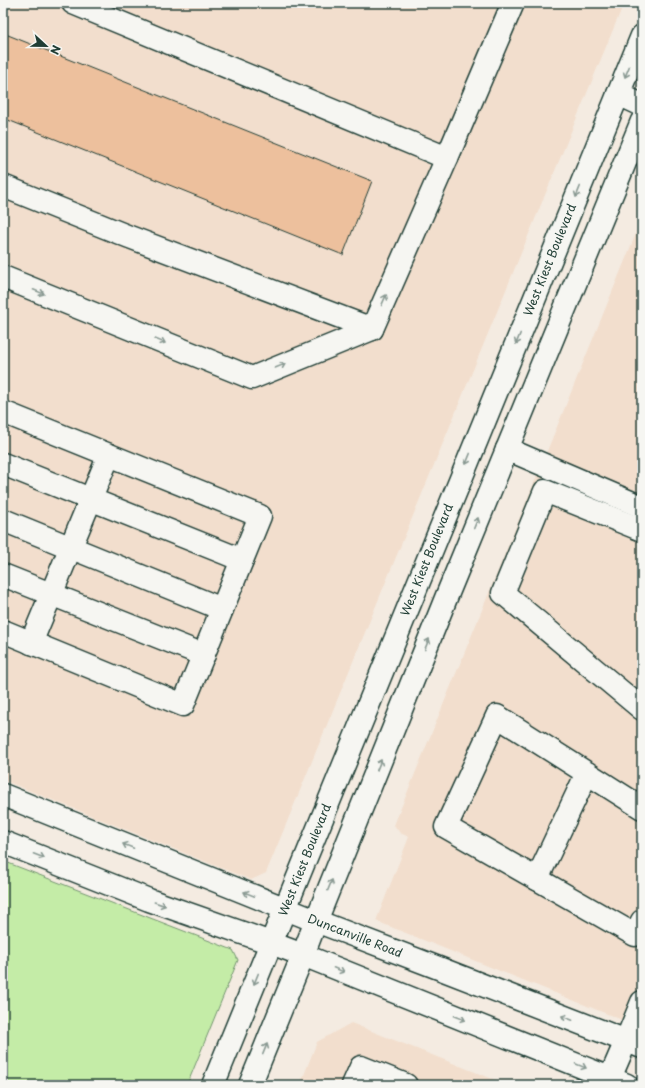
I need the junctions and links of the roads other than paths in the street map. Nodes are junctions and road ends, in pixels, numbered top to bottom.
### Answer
1 (73, 3) edge
2 (513, 3) edge
3 (642, 36) edge
4 (618, 94) junction
5 (642, 105) edge
6 (642, 121) edge
7 (447, 158) junction
8 (3, 186) edge
9 (3, 277) edge
10 (372, 329) junction
11 (3, 412) edge
12 (507, 449) junction
13 (109, 455) junction
14 (3, 464) edge
15 (90, 499) junction
16 (642, 506) edge
17 (3, 520) edge
18 (642, 530) edge
19 (71, 547) junction
20 (242, 560) junction
21 (3, 575) edge
22 (52, 594) junction
23 (222, 609) junction
24 (3, 632) edge
25 (31, 643) junction
26 (204, 655) junction
27 (642, 709) edge
28 (586, 773) junction
29 (3, 795) edge
30 (642, 808) edge
31 (3, 842) edge
32 (537, 879) junction
33 (285, 909) junction
34 (316, 921) junction
35 (642, 921) edge
36 (272, 943) junction
37 (303, 955) junction
38 (642, 1002) edge
39 (634, 1044) edge
40 (615, 1083) edge
41 (213, 1085) edge
42 (250, 1085) edge
43 (353, 1085) edge
44 (406, 1085) edge

1 - 7 main road
2 - 7 main road
3 -> 4 main road, West Kiest Boulevard
4 - 5 main road
4 -> 33 main road, West Kiest Boulevard
6 - 12 main road
10 -> 7 main road
8 - 10 main road
9 -> 10 main road
11 - 13 main road
12 - 16 main road
34 -> 12 main road
13 - 15 main road
13 - 20 main road
14 - 15 main road
15 - 19 main road
15 - 20 main road
17 - 19 main road
18 - 27 main road
19 - 22 main road
19 - 23 main road
20 - 23 main road
21 - 22 main road
22 - 25 main road
22 - 26 main road
23 - 26 main road
24 - 25 main road
25 - 26 main road
28 - 30 main road
28 - 32 main road
28 - 32 main road
33 -> 29 main road, Duncanville Road
31 -> 36 main road
32 - 35 main road
33 - 34 main road, Duncanville Road
33 - 36 main road, West Kiest Boulevard
34 - 37 main road
39 -> 34 main road, Duncanville Road
36 - 37 main road
36 -> 41 main road, West Kiest Boulevard
37 -> 40 main road
42 -> 37 main road
38 - 39 main road
39 - 40 main road
43 - 44 main road

